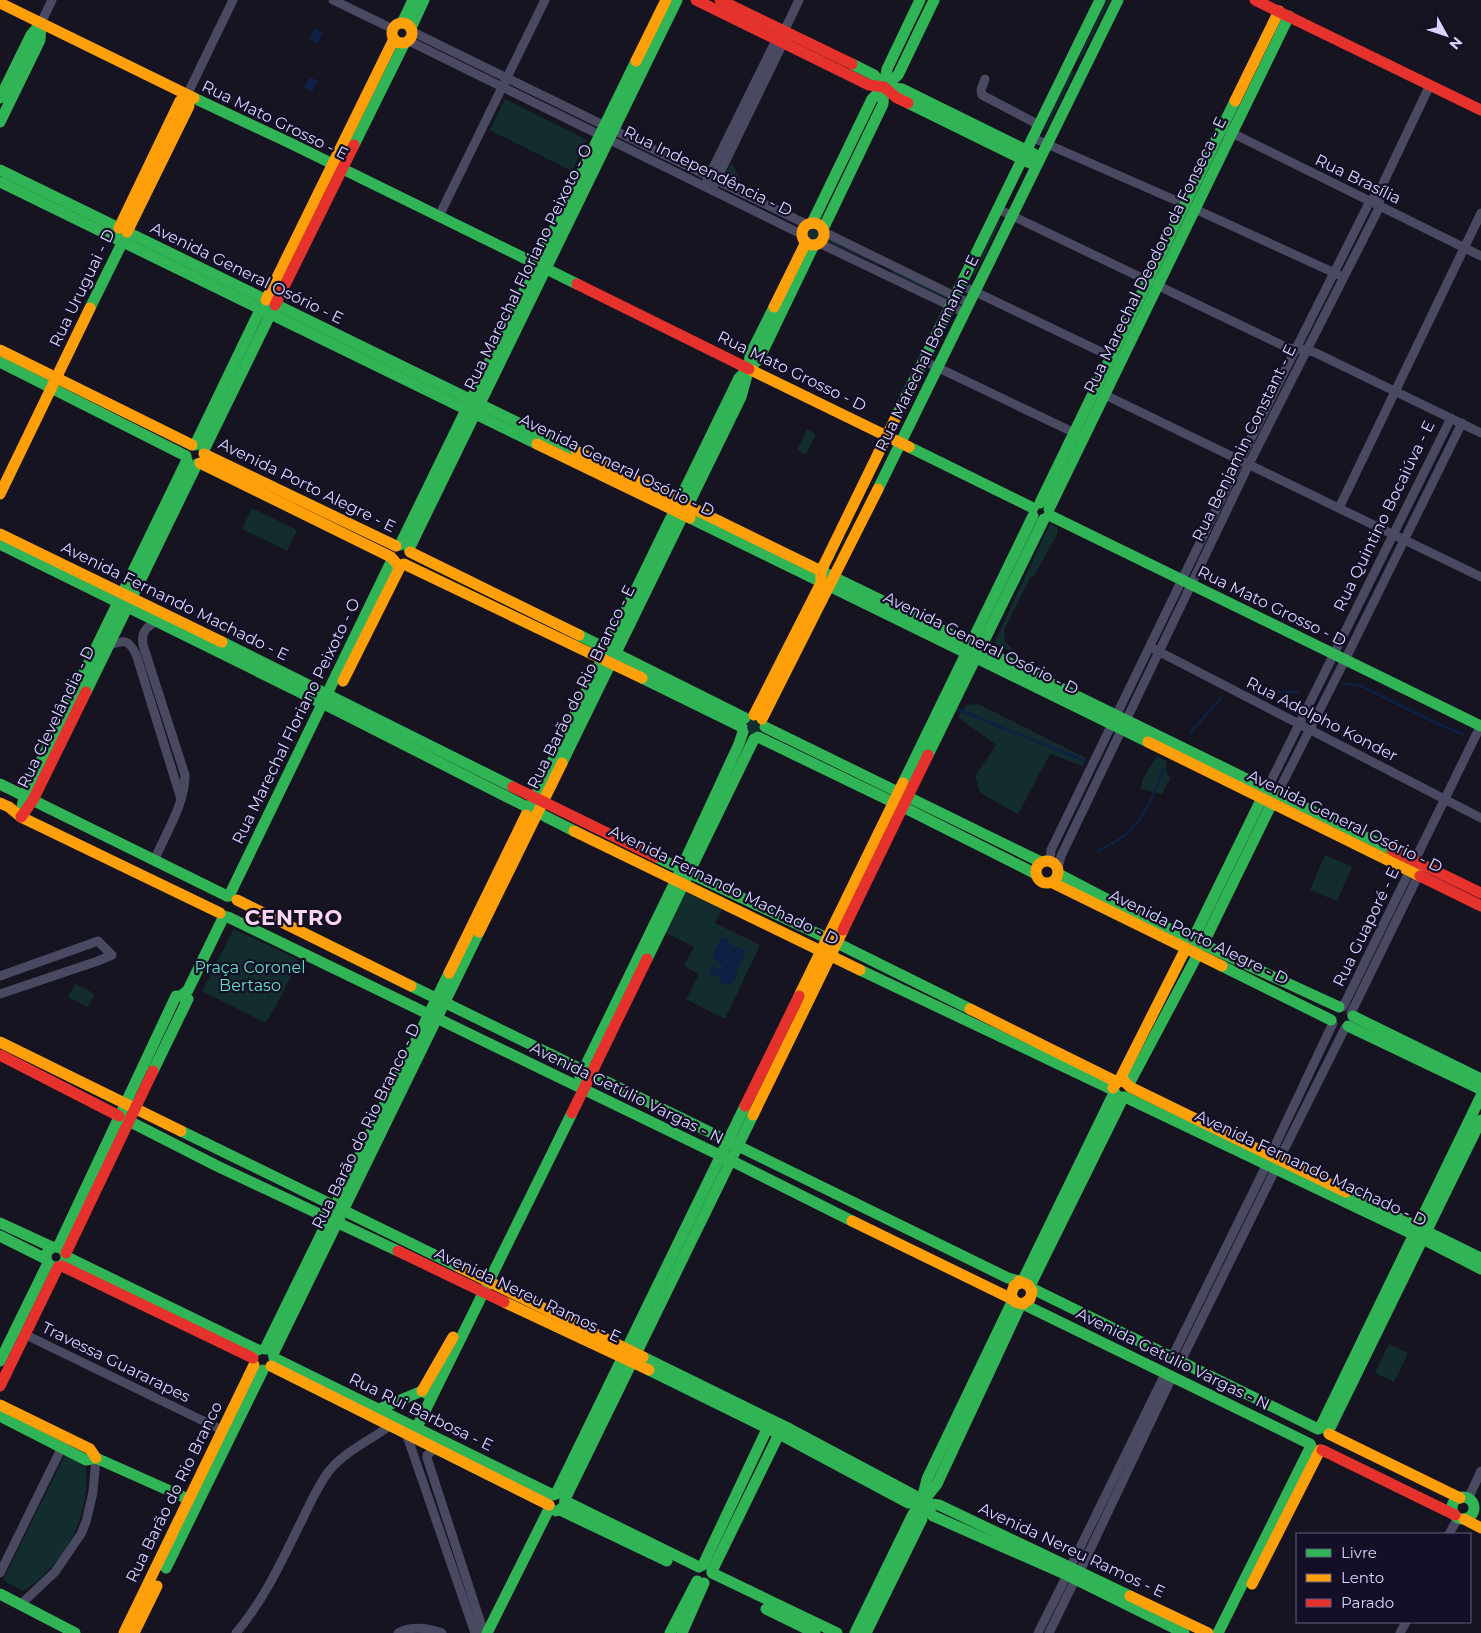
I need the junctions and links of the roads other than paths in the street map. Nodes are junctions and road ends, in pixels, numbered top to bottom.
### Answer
1 (52, 0) edge
2 (233, 0) edge
3 (333, 0) edge
4 (413, 0) edge
5 (424, 0) edge
6 (545, 0) edge
7 (666, 0) edge
8 (677, 0) edge
9 (696, 0) edge
10 (720, 0) edge
11 (799, 0) edge
12 (920, 0) edge
13 (934, 0) edge
14 (1100, 0) edge
15 (1118, 0) edge
16 (1256, 0) edge
17 (0, 3) edge
18 (1284, 14) junction
19 (743, 17) junction
20 (41, 23) junction
21 (404, 34) junction
22 (783, 34) junction
23 (468, 58) junction
24 (643, 59) junction
25 (1071, 60) junction
26 (1085, 67) junction
27 (463, 68) junction
28 (507, 78) junction
29 (985, 79) dead end
30 (1430, 85) junction
31 (502, 87) junction
32 (884, 87) junction
33 (7, 93) edge
34 (186, 95) junction
35 (1481, 110) edge
36 (0, 122) edge
37 (1040, 125) junction
38 (1227, 131) junction
39 (607, 133) junction
40 (1033, 138) junction
41 (1048, 144) junction
42 (1025, 155) junction
43 (675, 160) junction
44 (1039, 162) junction
45 (840, 164) junction
46 (337, 167) junction
47 (852, 169) junction
48 (0, 170) edge
49 (671, 170) junction
50 (713, 178) junction
51 (0, 182) edge
52 (708, 188) junction
53 (1378, 194) junction
54 (1370, 201) junction
55 (1184, 204) junction
56 (768, 206) junction
57 (1380, 206) junction
58 (998, 209) junction
59 (1196, 209) junction
60 (1481, 213) edge
61 (764, 215) junction
62 (439, 216) junction
63 (1012, 216) junction
64 (814, 234) junction
65 (121, 235) junction
66 (1464, 248) junction
67 (1481, 256) edge
68 (890, 264) junction
69 (542, 266) junction
70 (1334, 273) junction
71 (885, 274) junction
72 (1344, 277) junction
73 (1153, 283) junction
74 (961, 285) junction
75 (975, 291) junction
76 (953, 302) junction
77 (268, 308) junction
78 (967, 308) junction
79 (1296, 349) junction
80 (0, 350) edge
81 (1307, 350) junction
82 (1116, 359) junction
83 (924, 361) junction
84 (0, 362) edge
85 (749, 368) junction
86 (938, 368) junction
87 (50, 380) junction
88 (1396, 390) junction
89 (1100, 392) junction
90 (473, 407) junction
91 (1451, 418) junction
92 (1462, 423) junction
93 (1258, 425) junction
94 (1266, 430) junction
95 (1481, 433) edge
96 (1079, 435) junction
97 (887, 436) junction
98 (901, 443) junction
99 (196, 455) junction
100 (1244, 462) junction
101 (0, 473) edge
102 (1421, 478) junction
103 (1432, 484) junction
104 (0, 494) edge
105 (853, 506) junction
106 (1338, 508) junction
107 (681, 509) junction
108 (1041, 512) junction
109 (866, 513) junction
110 (0, 534) edge
111 (1393, 534) junction
112 (1404, 540) junction
113 (0, 544) edge
114 (404, 548) junction
115 (397, 562) junction
116 (54, 565) junction
117 (1481, 577) edge
118 (827, 580) junction
119 (1187, 582) junction
120 (495, 593) junction
121 (126, 600) junction
122 (490, 604) junction
123 (157, 621) junction
124 (109, 645) junction
125 (1149, 647) junction
126 (973, 651) junction
127 (1158, 652) junction
128 (140, 653) junction
129 (1334, 654) junction
130 (609, 656) junction
131 (1346, 660) junction
132 (329, 701) junction
133 (1119, 722) junction
134 (752, 723) junction
135 (1299, 725) junction
136 (1481, 726) edge
137 (1309, 730) junction
138 (756, 738) junction
139 (0, 784) edge
140 (1269, 796) junction
141 (29, 798) junction
142 (901, 799) junction
143 (1445, 800) junction
144 (0, 802) edge
145 (536, 806) junction
146 (21, 816) junction
147 (1481, 818) edge
148 (695, 851) junction
149 (154, 861) junction
150 (1045, 862) junction
151 (1417, 868) junction
152 (1036, 874) junction
153 (1057, 875) junction
154 (683, 877) junction
155 (1481, 893) edge
156 (232, 898) junction
157 (1481, 906) edge
158 (224, 915) junction
159 (832, 941) junction
160 (1195, 946) junction
161 (826, 953) junction
162 (0, 976) edge
163 (0, 994) edge
164 (441, 999) junction
165 (433, 1016) junction
166 (1347, 1016) junction
167 (1332, 1022) junction
168 (0, 1042) edge
169 (0, 1055) edge
170 (587, 1071) junction
171 (579, 1088) junction
172 (1481, 1088) edge
173 (1121, 1089) junction
174 (130, 1107) junction
175 (125, 1118) junction
176 (1481, 1120) edge
177 (734, 1143) junction
178 (727, 1158) junction
179 (1272, 1163) junction
180 (339, 1208) junction
181 (330, 1222) junction
182 (0, 1224) edge
183 (1421, 1233) junction
184 (0, 1236) edge
185 (324, 1249) joint
186 (57, 1257) junction
187 (1481, 1258) edge
188 (1481, 1269) edge
189 (482, 1285) junction
190 (1025, 1285) junction
191 (1017, 1302) junction
192 (20, 1332) junction
193 (630, 1356) junction
194 (264, 1359) junction
195 (1176, 1359) junction
196 (0, 1361) edge
197 (1168, 1375) junction
198 (0, 1386) edge
199 (427, 1394) junction
200 (0, 1405) edge
201 (379, 1409) junction
202 (0, 1416) edge
203 (391, 1426) junction
204 (417, 1427) junction
205 (767, 1429) junction
206 (1323, 1431) junction
207 (226, 1432) junction
208 (406, 1433) junction
209 (778, 1434) junction
210 (64, 1443) junction
211 (436, 1448) junction
212 (758, 1448) junction
213 (1316, 1448) junction
214 (769, 1454) junction
215 (96, 1458) junction
216 (1481, 1471) edge
217 (188, 1499) junction
218 (1470, 1502) edge
219 (557, 1503) junction
220 (921, 1503) junction
221 (445, 1513) junction
222 (435, 1516) junction
223 (1459, 1517) junction
224 (1481, 1528) edge
225 (1450, 1533) edge
226 (523, 1572) junction
227 (0, 1573) edge
228 (1073, 1573) junction
229 (704, 1574) junction
230 (0, 1594) edge
231 (1053, 1604) junction
232 (20, 1605) junction
233 (1062, 1608) junction
234 (1169, 1630) edge
235 (75, 1633) edge
236 (124, 1633) edge
237 (134, 1633) edge
238 (236, 1633) edge
239 (398, 1633) edge
240 (442, 1633) edge
241 (475, 1633) edge
242 (486, 1633) edge
243 (497, 1633) edge
244 (670, 1633) edge
245 (682, 1633) edge
246 (816, 1633) edge
247 (837, 1633) edge
248 (855, 1633) edge
249 (866, 1633) edge
250 (1038, 1633) edge
251 (1049, 1633) edge
252 (1184, 1633) edge
253 (1208, 1633) edge
254 (1218, 1633) edge
255 (1227, 1633) edge

1 - 20 street
2 - 34 street, Rua Uruguai - D
3 - 21 street
4 - 21 street, Rua Clevelândia - D
5 - 21 street, Rua Clevelândia - D
6 - 28 street
7 - 24 street, Rua Marechal Floriano Peixoto - O
8 - 24 street, Rua Marechal Floriano Peixoto - O
9 - 19 street
10 - 19 street
11 - 22 street
12 - 32 street, Rua Barão do Rio Branco - E
13 - 32 street, Rua Barão do Rio Branco - E
14 - 25 street, Rua Marechal Bormann - E
15 - 26 street, Rua Marechal Bormann - E
16 - 18 street
17 - 20 street, Rua Mato Grosso - E
18 - 30 street
18 - 38 street, Rua Marechal Deodoro da Fonseca - E
19 - 22 street
20 - 33 street
20 - 34 street, Rua Mato Grosso - E
21 - 23 street
21 - 27 street
21 - 46 street, Rua Clevelândia - D
22 - 32 street
22 - 50 street
23 - 27 street
23 - 28 street
24 - 39 street, Rua Marechal Floriano Peixoto - O
25 - 26 street
25 - 37 street, Rua Marechal Bormann - E
26 - 41 street, Rua Marechal Bormann - E
27 - 31 street
28 - 31 street
28 - 39 street
29 - 37 street
30 - 35 street
30 - 53 street, Rua Benjamin Constant - E
31 - 39 street
31 - 62 street
32 - 42 street
32 - 45 street, Rua Barão do Rio Branco - E
32 - 47 street, Rua Barão do Rio Branco - E
33 - 36 street
34 - 46 street, Rua Mato Grosso - E
34 - 65 street, Rua Uruguai - D
37 - 40 street, Rua Marechal Bormann - E
38 - 54 street, Rua Brasília
38 - 55 street, Rua Marechal Deodoro da Fonseca - E
38 - 59 street, Rua Marechal Deodoro da Fonseca - E
39 - 43 street, Rua Independência - D
39 - 49 street, Rua Independência - D
39 - 69 street, Rua Marechal Floriano Peixoto - O
40 - 41 street
40 - 42 street, Rua Marechal Bormann - E
41 - 44 street, Rua Marechal Bormann - E
41 - 55 street
42 - 44 street
42 - 58 street, Rua Marechal Bormann - E
43 - 49 street
43 - 50 street, Rua Independência - D
44 - 63 street, Rua Marechal Bormann - E
45 - 47 street
45 - 64 street, Rua Barão do Rio Branco - E
46 - 62 street, Rua Mato Grosso - E
46 - 77 street, Rua Clevelândia - D
47 - 64 street, Rua Barão do Rio Branco - E
48 - 65 street, Avenida General Osório - E
49 - 52 street, Rua Independência - D
50 - 52 street
50 - 56 street, Rua Independência - D
51 - 65 street, Avenida General Osório - E
52 - 61 street, Rua Independência - D
53 - 54 street, Rua Benjamin Constant - E
53 - 57 street
54 - 57 street, Rua Brasília
54 - 70 street, Rua Benjamin Constant - E
55 - 59 street
55 - 73 street, Rua Marechal Deodoro da Fonseca - E
56 - 61 street
56 - 64 street, Rua Independência - D
57 - 66 street, Rua Brasília
57 - 72 street, Rua Benjamin Constant - E
58 - 63 street
58 - 74 street, Rua Marechal Bormann - E
59 - 70 street
59 - 73 street, Rua Marechal Deodoro da Fonseca - E
60 - 66 street
61 - 64 street, Rua Independência - D
62 - 69 street, Rua Mato Grosso - E
63 - 73 street
63 - 75 street, Rua Marechal Bormann - E
64 - 68 street, Rua Independência - D
64 - 71 street, Rua Independência - D
64 - 85 street, Rua Barão do Rio Branco - E
65 - 77 street, Avenida General Osório - E
65 - 87 street, Rua Uruguai - D
66 - 67 street, Rua Brasília
66 - 88 street
68 - 71 street
68 - 76 street, Rua Independência - D
69 - 85 street, Rua Mato Grosso - D
69 - 90 street, Rua Marechal Floriano Peixoto - O
70 - 72 street
70 - 79 street, Rua Benjamin Constant - E
71 - 76 street, Rua Independência - D
72 - 81 street, Rua Benjamin Constant - E
73 - 79 street
73 - 82 street, Rua Marechal Deodoro da Fonseca - E
74 - 75 street
74 - 76 street, Rua Marechal Bormann - E
75 - 78 street, Rua Marechal Bormann - E
75 - 82 street
76 - 78 street, Rua Independência - D
76 - 83 street, Rua Marechal Bormann - E
77 - 90 street, Avenida General Osório - E
77 - 99 street, Rua Clevelândia - D
78 - 86 street, Rua Marechal Bormann - E
79 - 81 street
79 - 93 street, Rua Benjamin Constant - E
80 - 87 street, Avenida Porto Alegre - E
81 - 88 street
81 - 94 street, Rua Benjamin Constant - E
82 - 89 street, Rua Marechal Deodoro da Fonseca - E
83 - 86 street
83 - 97 street, Rua Marechal Bormann - E
84 - 87 street, Avenida Porto Alegre - E
85 - 97 street, Rua Mato Grosso - D
85 - 107 street, Rua Barão do Rio Branco - E
86 - 96 street
86 - 98 street, Rua Marechal Bormann - E
87 - 99 street, Avenida Porto Alegre - E
87 - 101 street, Rua Uruguai - D
87 - 104 street, Rua Uruguai - D
88 - 91 street
88 - 106 street
89 - 96 street, Rua Marechal Deodoro da Fonseca - E
89 - 100 street
90 - 107 street, Avenida General Osório - D
90 - 114 street, Rua Marechal Floriano Peixoto - O
91 - 92 street
91 - 102 street, Rua Quintino Bocaiúva - E
92 - 95 street
92 - 103 street, Rua Quintino Bocaiúva - E
93 - 94 street
93 - 100 street, Rua Benjamin Constant - E
94 - 100 street, Rua Benjamin Constant - E
96 - 108 street, Rua Marechal Deodoro da Fonseca - E
97 - 98 street, Rua Mato Grosso - D
97 - 105 street, Rua Marechal Bormann - E
98 - 108 street, Rua Mato Grosso - D
98 - 109 street, Rua Marechal Bormann - E
99 - 114 street, Avenida Porto Alegre - E
99 - 115 street, Avenida Porto Alegre - E
99 - 121 street, Rua Clevelândia - D
100 - 106 street
100 - 119 street, Rua Benjamin Constant - E
102 - 103 street
102 - 111 street, Rua Quintino Bocaiúva - E
103 - 112 street, Rua Quintino Bocaiúva - E
105 - 109 street
105 - 118 street, Rua Marechal Bormann - E
106 - 111 street
107 - 118 street, Avenida General Osório - D
107 - 130 street, Rua Barão do Rio Branco - E
108 - 119 street, Rua Mato Grosso - D
108 - 126 street, Rua Marechal Deodoro da Fonseca - E
109 - 118 street, Rua Marechal Bormann - E
110 - 116 street, Avenida Fernando Machado - E
111 - 112 street
111 - 129 street, Rua Quintino Bocaiúva - E
112 - 117 street
112 - 131 street, Rua Quintino Bocaiúva - E
113 - 116 street, Avenida Fernando Machado - E
114 - 115 street
114 - 115 street
114 - 120 street
115 - 122 street
115 - 132 street, Rua Marechal Floriano Peixoto - O
116 - 121 street, Avenida Fernando Machado - E
118 - 126 street, Avenida General Osório - D
118 - 134 street, Rua Marechal Bormann - E
119 - 125 street, Rua Benjamin Constant - E
119 - 127 street, Rua Benjamin Constant - E
119 - 129 street, Rua Mato Grosso - D
120 - 122 street
120 - 130 street
121 - 123 street, Avenida Fernando Machado - E
121 - 124 street, Rua Clevelândia - D
121 - 132 street, Avenida Fernando Machado - E
121 - 141 street, Rua Clevelândia - D
122 - 130 street
123 - 124 street
123 - 128 street
123 - 132 street, Avenida Fernando Machado - E
124 - 128 street
124 - 141 street, Rua Clevelândia - D
125 - 127 street, Rua Adolpho Konder
125 - 133 street, Rua Benjamin Constant - E
126 - 133 street, Avenida General Osório - D
126 - 142 street, Rua Marechal Deodoro da Fonseca - E
127 - 133 street, Rua Benjamin Constant - E
127 - 135 street, Rua Adolpho Konder
128 - 149 street
129 - 131 street, Rua Mato Grosso - D
129 - 135 street, Rua Quintino Bocaiúva - E
130 - 134 street
130 - 145 street, Rua Barão do Rio Branco - E
131 - 136 street, Rua Mato Grosso - D
131 - 137 street, Rua Quintino Bocaiúva - E
132 - 145 street, Avenida Fernando Machado - D
132 - 156 street, Rua Marechal Floriano Peixoto - O
133 - 140 street, Avenida General Osório - D
133 - 150 street, Rua Benjamin Constant - E
133 - 153 street, Rua Benjamin Constant - E
134 - 138 street
134 - 138 street, Rua Marechal Bormann - E
134 - 142 street
134 - 148 street, Rua Marechal Bormann - E
135 - 137 street, Rua Adolpho Konder
135 - 140 street, Rua Quintino Bocaiúva - E
136 - 143 street, Rua Guaporé - E
137 - 140 street, Rua Quintino Bocaiúva - E
137 - 143 street, Rua Adolpho Konder
138 - 142 street
138 - 148 street, Rua Marechal Bormann - E
139 - 141 street, Avenida Getúlio Vargas - N
140 - 151 street, Avenida General Osório - D
140 - 160 street, Rua Quintino Bocaiúva - E
141 - 146 street, Rua Clevelândia - D
141 - 149 street, Avenida Getúlio Vargas - N
142 - 150 street
142 - 152 street
142 - 159 street, Rua Marechal Deodoro da Fonseca - E
143 - 147 street, Rua Adolpho Konder
143 - 151 street, Rua Guaporé - E
144 - 146 street, Avenida Getúlio Vargas - N
145 - 154 street, Avenida Fernando Machado - D
145 - 164 street, Rua Barão do Rio Branco - E
146 - 158 street, Avenida Getúlio Vargas - N
148 - 154 street, Rua Marechal Bormann - E
149 - 156 street, Avenida Getúlio Vargas - N
150 - 152 street
150 - 153 street
151 - 155 street, Avenida General Osório - D
151 - 157 street, Avenida General Osório - D
151 - 166 street, Rua Guaporé - E
152 - 153 street
153 - 160 street, Avenida Porto Alegre - D
154 - 159 street, Avenida Fernando Machado - D
154 - 161 street, Avenida Fernando Machado - D
154 - 170 street, Rua Marechal Bormann - E
156 - 158 street
156 - 158 street
156 - 164 street, Avenida Getúlio Vargas - N
158 - 165 street, Avenida Getúlio Vargas - N
158 - 174 street
159 - 161 street, Rua Marechal Deodoro da Fonseca - E
159 - 173 street, Avenida Fernando Machado - D
160 - 166 street, Avenida Porto Alegre - D
160 - 167 street, Avenida Porto Alegre - D
160 - 173 street, Rua Quintino Bocaiúva - E
161 - 173 street, Avenida Fernando Machado - D
161 - 177 street, Rua Marechal Deodoro da Fonseca - E
162 - 163 street
164 - 165 street, Rua Barão do Rio Branco - D
164 - 170 street, Avenida Getúlio Vargas - N
165 - 171 street, Avenida Getúlio Vargas - N
165 - 180 street, Rua Barão do Rio Branco - D
166 - 167 street
166 - 167 street, Avenida Porto Alegre - D
166 - 172 street, Avenida Porto Alegre - D
166 - 179 street, Rua Guaporé - E
167 - 179 street, Rua Guaporé - E
168 - 174 street, Avenida Nereu Ramos - E
169 - 175 street, Avenida Nereu Ramos - E
170 - 171 street, Rua Marechal Bormann - E
170 - 177 street, Avenida Getúlio Vargas - N
171 - 178 street, Avenida Getúlio Vargas - N
171 - 189 street, Rua Marechal Bormann - E
172 - 183 street
173 - 179 street, Avenida Fernando Machado - D
173 - 190 street, Rua Quintino Bocaiúva - E
174 - 175 street
174 - 180 street, Avenida Nereu Ramos - E
175 - 181 street, Avenida Nereu Ramos - E
175 - 186 street
176 - 183 street
177 - 178 street, Rua Marechal Deodoro da Fonseca - E
177 - 190 street, Avenida Getúlio Vargas - N
178 - 191 street, Avenida Getúlio Vargas - N
178 - 193 street, Rua Marechal Deodoro da Fonseca - E
179 - 183 street, Avenida Fernando Machado - D
179 - 195 street, Rua Guaporé - E
180 - 181 street, Rua Barão do Rio Branco - D
180 - 189 street, Avenida Nereu Ramos - E
181 - 185 street, Rua Barão do Rio Branco - D
181 - 189 street, Avenida Nereu Ramos - E
181 - 194 street, Rua Barão do Rio Branco
182 - 186 street
183 - 187 street, Avenida Fernando Machado - D
183 - 188 street, Avenida Fernando Machado - D
183 - 206 street
184 - 186 street
185 - 194 street, Rua Barão do Rio Branco
186 - 192 street
186 - 194 street, Rua Rui Barbosa - E
189 - 193 street, Avenida Nereu Ramos - E
189 - 199 street, Rua Marechal Bormann - E
190 - 191 street
190 - 191 street
190 - 195 street, Avenida Getúlio Vargas - N
191 - 197 street, Avenida Getúlio Vargas - N
191 - 220 street
192 - 196 street
192 - 198 street
192 - 207 street, Travessa Guararapes
193 - 205 street, Avenida Nereu Ramos - E
193 - 219 street, Rua Marechal Deodoro da Fonseca - E
193 - 220 street, Avenida Nereu Ramos - E
194 - 201 street, Rua Rui Barbosa - E
194 - 203 street, Rua Rui Barbosa - E
194 - 207 street, Rua Barão do Rio Branco
195 - 206 street, Avenida Getúlio Vargas - N
197 - 213 street, Avenida Getúlio Vargas - N
197 - 228 street
199 - 201 street
199 - 204 street, Rua Marechal Bormann - E
200 - 210 street
201 - 204 street, Rua Rui Barbosa - E
202 - 210 street
203 - 208 street, Rua Rui Barbosa - E
203 - 238 street
204 - 219 street, Rua Rui Barbosa - E
205 - 209 street, Avenida Nereu Ramos - E
205 - 212 street
206 - 213 street
206 - 213 street
206 - 218 street, Avenida Getúlio Vargas - N
207 - 217 street, Rua Barão do Rio Branco
207 - 237 street, Rua Barão do Rio Branco
208 - 211 street, Rua Rui Barbosa - E
208 - 222 street
209 - 214 street
209 - 220 street, Avenida Nereu Ramos - E
210 - 215 street
210 - 227 street
211 - 219 street, Rua Rui Barbosa - E
211 - 221 street
212 - 214 street
212 - 229 street
213 - 223 street, Avenida Getúlio Vargas - N
213 - 254 street
213 - 255 street
214 - 229 street
215 - 217 street
215 - 232 street
216 - 218 street
217 - 236 street, Rua Barão do Rio Branco
218 - 223 street
218 - 223 street
219 - 226 street, Rua Marechal Deodoro da Fonseca - E
219 - 229 street, Rua Rui Barbosa - E
220 - 228 street, Avenida Nereu Ramos - E
220 - 248 street
220 - 249 street
221 - 222 street
221 - 242 street
222 - 241 street
223 - 224 street, Avenida Getúlio Vargas - N
223 - 225 street
226 - 242 street
226 - 243 street
228 - 231 street
228 - 233 street
228 - 234 street, Avenida Nereu Ramos - E
228 - 253 street, Avenida Nereu Ramos - E
229 - 244 street
229 - 245 street
229 - 246 street, Rua Rui Barbosa - E
229 - 247 street, Rua Rui Barbosa - E
230 - 232 street
231 - 233 street
231 - 250 street
232 - 235 street
233 - 251 street
234 - 252 street, Avenida Nereu Ramos - E
239 - 240 street

